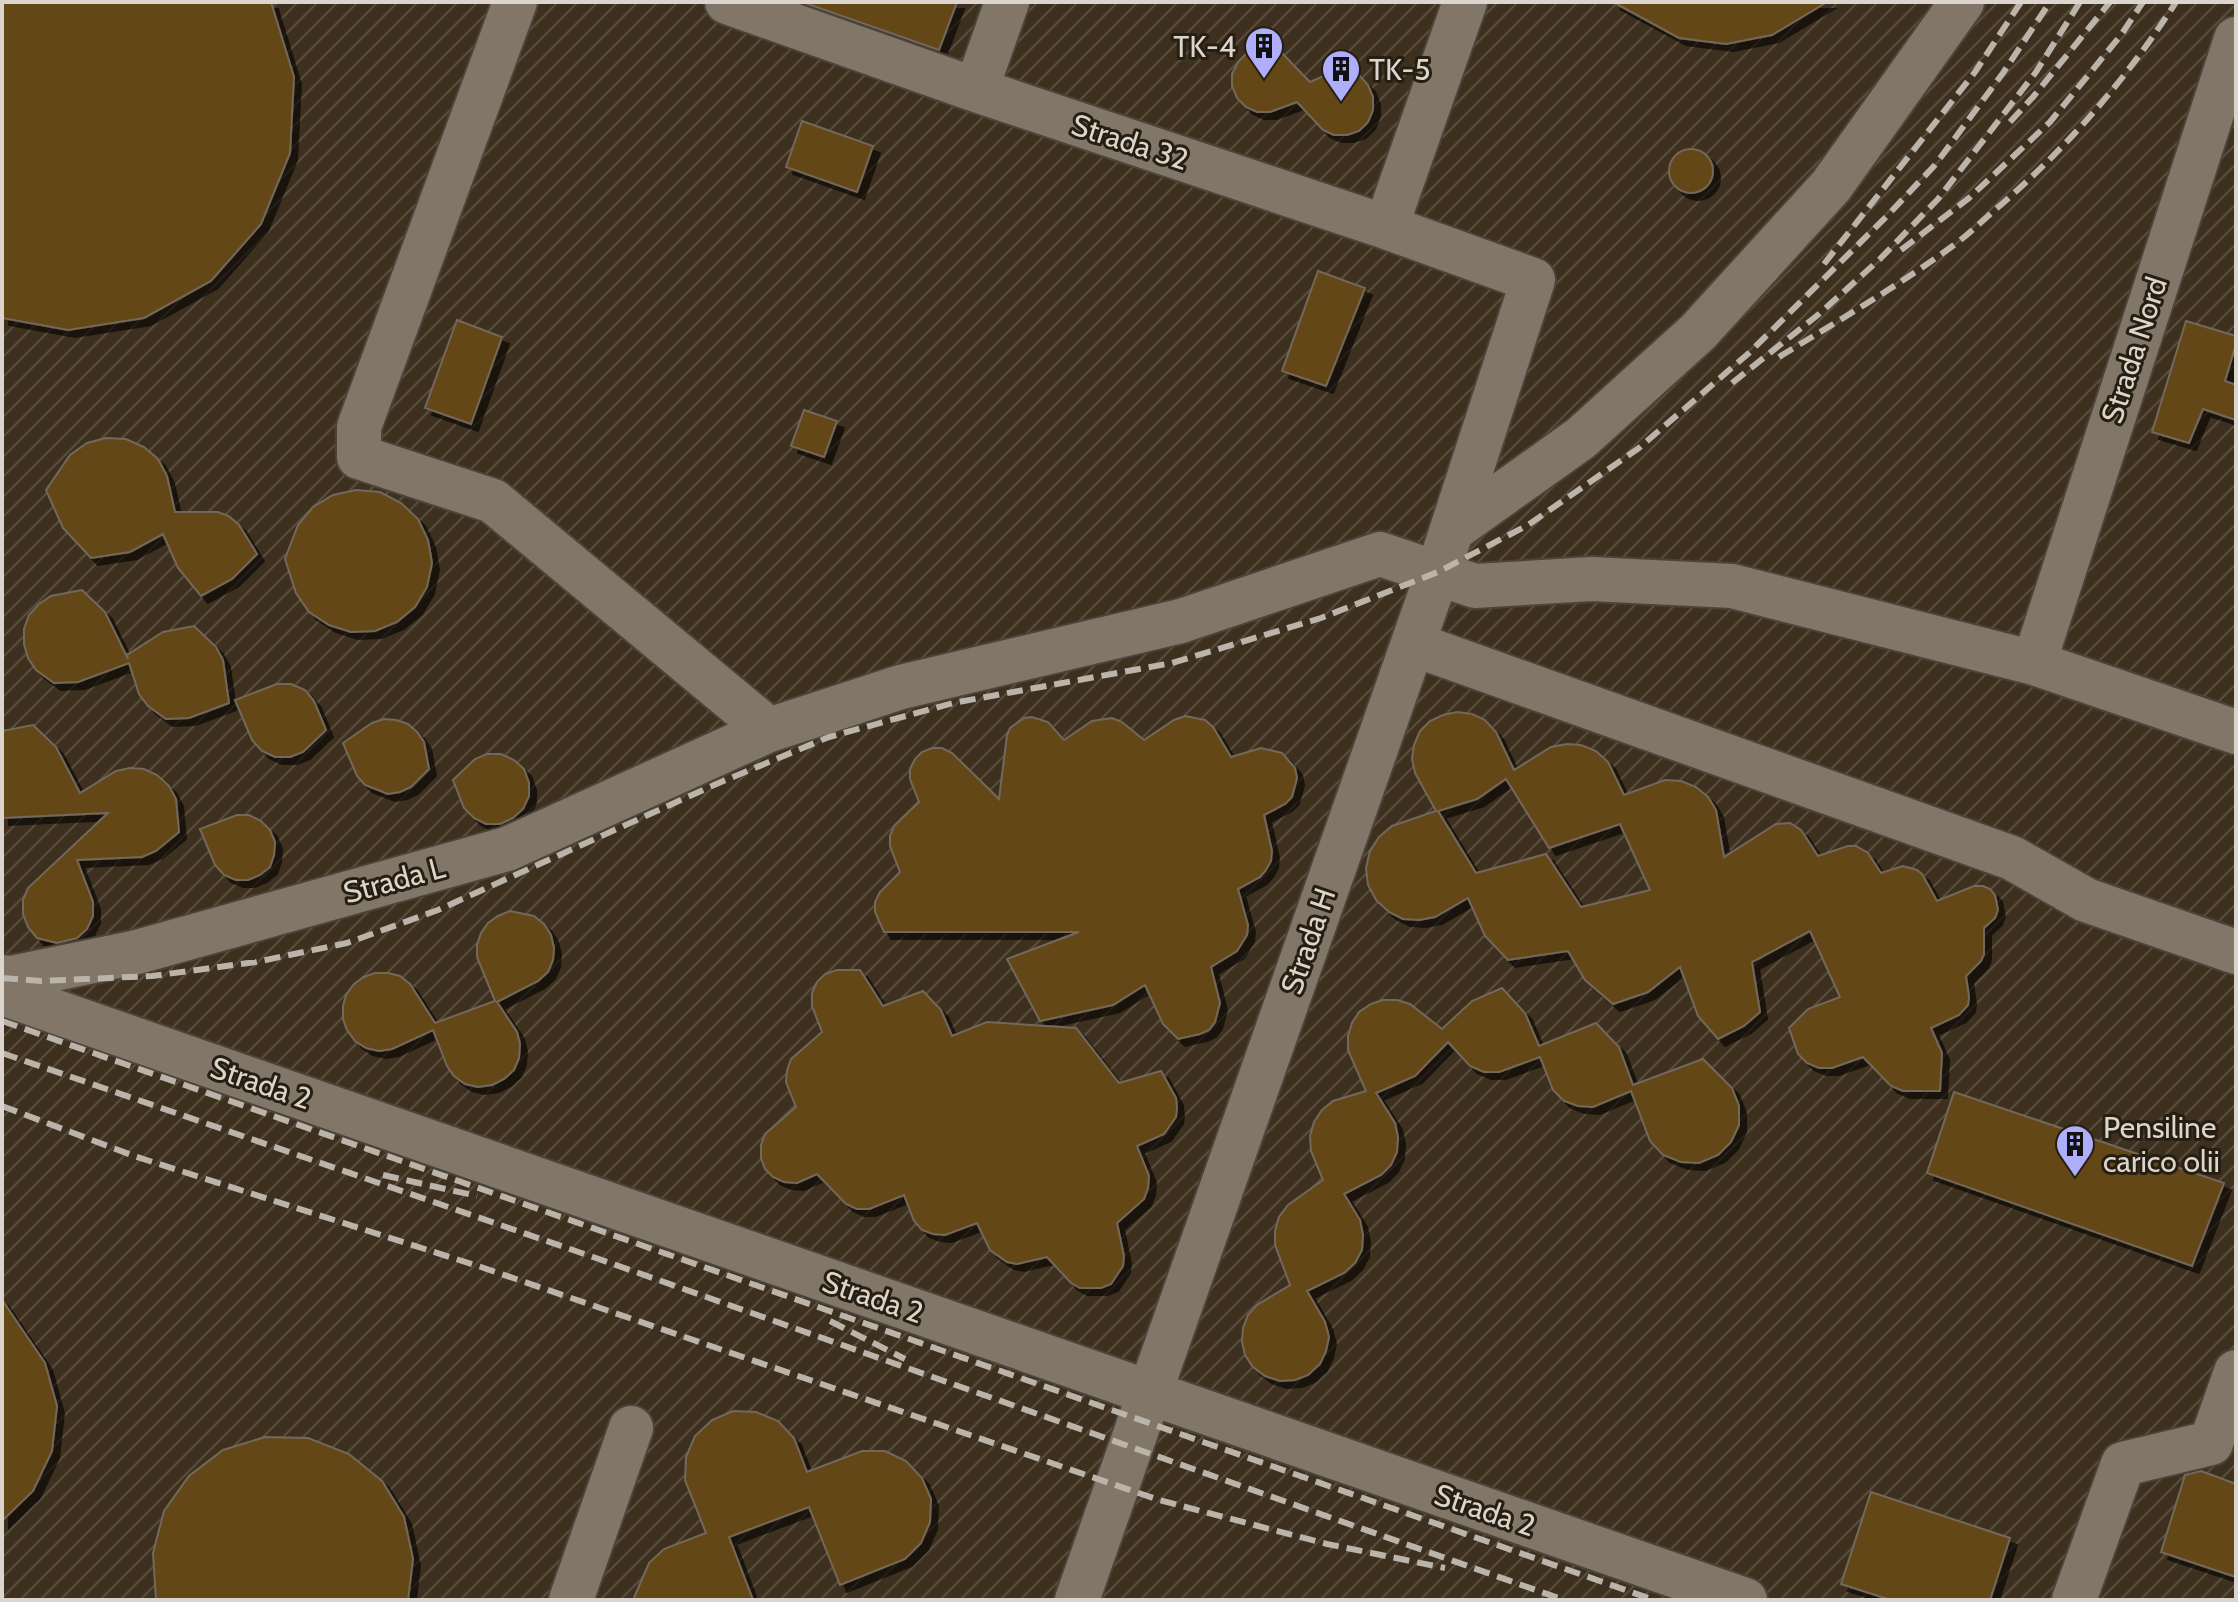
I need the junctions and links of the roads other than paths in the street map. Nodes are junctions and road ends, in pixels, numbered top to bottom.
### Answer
1 (515, 2) edge
2 (727, 2) edge
3 (1007, 2) edge
4 (1465, 2) edge
5 (1962, 2) edge
6 (2236, 39) edge
7 (976, 90) junction
8 (1386, 227) junction
9 (1533, 280) joint
10 (1452, 530) junction
11 (1438, 572) junction
12 (1413, 644) junction
13 (2034, 663) junction
14 (769, 730) junction
15 (2236, 732) edge
16 (2236, 952) edge
17 (2, 977) edge
18 (2, 993) edge
19 (2236, 1372) edge
20 (1150, 1393) junction
21 (631, 1428) dead end
22 (2223, 1447) edge
23 (571, 1600) edge
24 (1077, 1600) edge
25 (1745, 1600) edge
26 (2074, 1600) edge

1 - 14 lane
2 - 7 lane, Strada 32
3 - 7 lane
4 - 8 lane
5 - 10 lane
6 - 13 lane, Strada Nord
7 - 8 lane, Strada 32
8 - 9 lane, Strada 32
9 - 10 lane, Strada H
10 - 11 lane, Strada H
11 - 12 lane, Strada H
11 - 13 lane, Strada L
11 - 14 lane, Strada L
12 - 16 lane
12 - 20 lane, Strada H
13 - 15 lane, Strada L
14 - 17 lane, Strada L
18 - 20 lane, Strada 2
19 - 22 lane
20 - 24 lane, Strada H
20 - 25 lane, Strada 2
21 - 23 lane
22 - 26 lane

